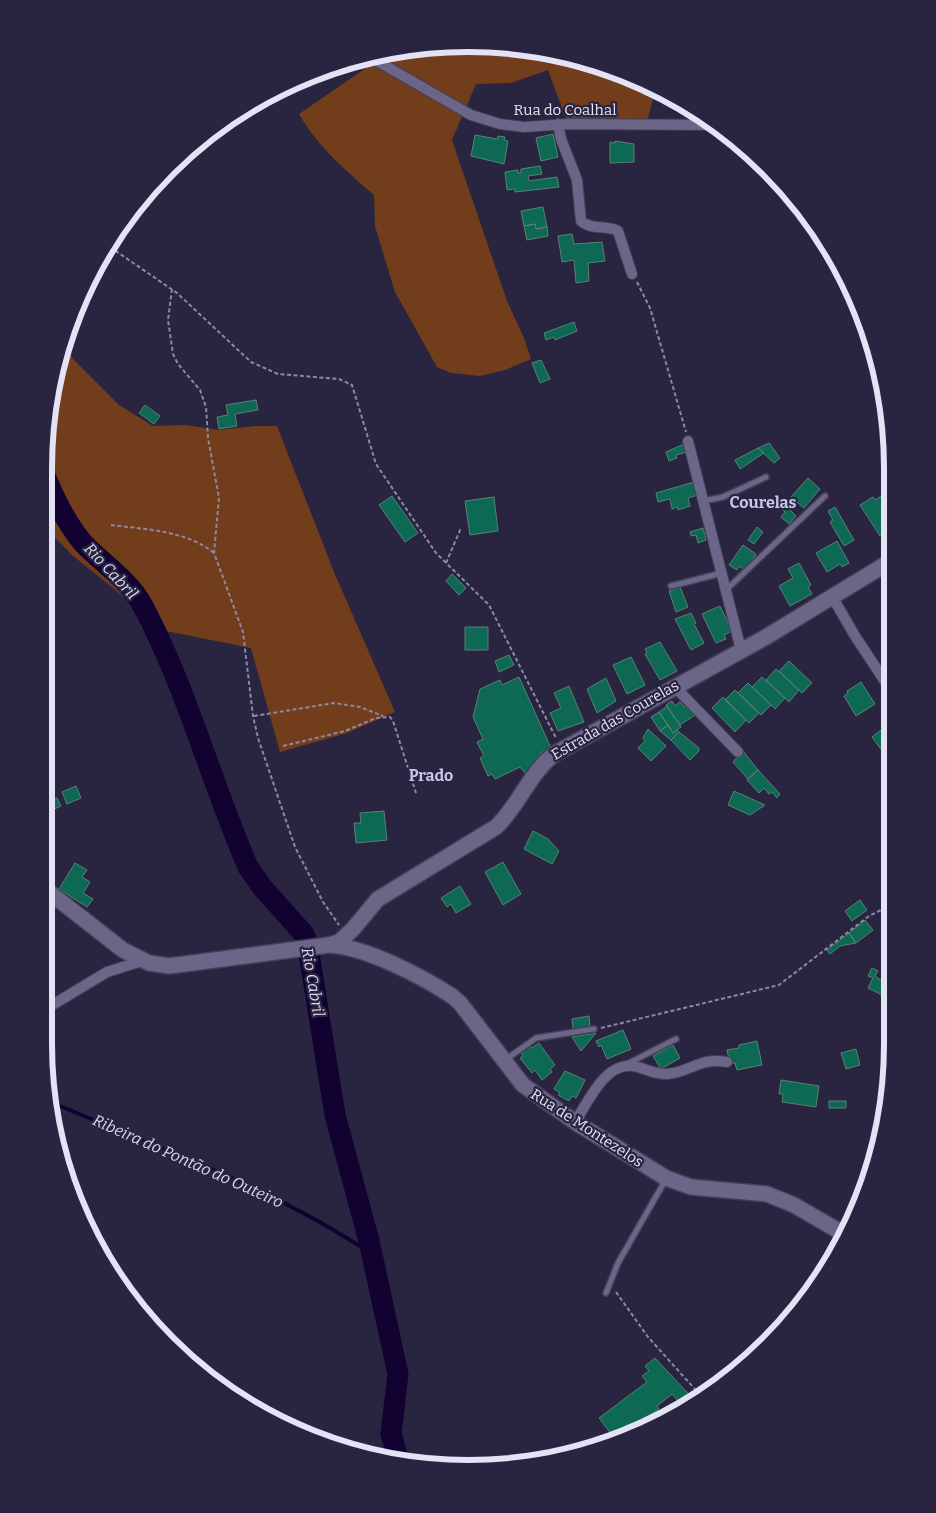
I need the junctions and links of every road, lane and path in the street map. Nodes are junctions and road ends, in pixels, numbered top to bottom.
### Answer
1 (379, 62) edge
2 (558, 124) junction
3 (702, 125) edge
4 (114, 250) edge
5 (632, 274) joint
6 (172, 289) junction
7 (688, 442) joint
8 (766, 477) dead end
9 (824, 496) dead end
10 (703, 501) junction
11 (111, 525) dead end
12 (461, 528) dead end
13 (214, 553) junction
14 (446, 563) junction
15 (884, 565) edge
16 (722, 573) junction
17 (671, 586) dead end
18 (726, 590) junction
19 (833, 598) junction
20 (741, 650) junction
21 (884, 679) edge
22 (674, 686) junction
23 (253, 716) junction
24 (383, 716) junction
25 (284, 746) dead end
26 (562, 749) junction
27 (738, 752) dead end
28 (416, 793) dead end
29 (52, 895) edge
30 (884, 908) edge
31 (366, 913) junction
32 (346, 935) junction
33 (325, 946) junction
34 (362, 949) junction
35 (142, 961) junction
36 (52, 1005) edge
37 (594, 1029) joint
38 (676, 1039) dead end
39 (503, 1061) junction
40 (727, 1062) dead end
41 (620, 1067) junction
42 (575, 1122) junction
43 (666, 1178) junction
44 (840, 1231) edge
45 (610, 1282) junction
46 (606, 1293) dead end
47 (697, 1391) edge

1 - 2 street, Rua do Coalhal
2 - 3 street, Rua do Coalhal
2 - 5 street
4 - 6 path
5 - 7 path
6 - 13 path
6 - 14 path
7 - 10 street
8 - 10 lane
9 - 18 lane
10 - 16 street
11 - 13 path
12 - 14 path
13 - 23 path
14 - 26 path
15 - 19 main road, Estrada das Courelas
16 - 17 lane
16 - 18 street
18 - 20 street
19 - 20 main road, Estrada das Courelas
19 - 21 street
20 - 22 main road, Estrada das Courelas
22 - 26 main road, Estrada das Courelas
22 - 27 street
23 - 24 path
23 - 32 path
24 - 25 path
24 - 28 path
26 - 31 main road, Estrada das Courelas
29 - 35 main road
30 - 37 path
31 - 32 main road, Estrada das Courelas
31 - 34 main road
32 - 33 main road, Estrada das Courelas
32 - 34 main road, Rua de Montezelos
33 - 34 main road
33 - 35 main road
34 - 39 main road, Rua de Montezelos
35 - 36 street
37 - 39 lane
38 - 41 lane
39 - 42 main road, Rua de Montezelos
40 - 41 street
41 - 42 street
42 - 43 main road, Rua de Montezelos
43 - 44 main road, Rua de Montezelos
43 - 45 lane
45 - 46 lane
45 - 47 path

